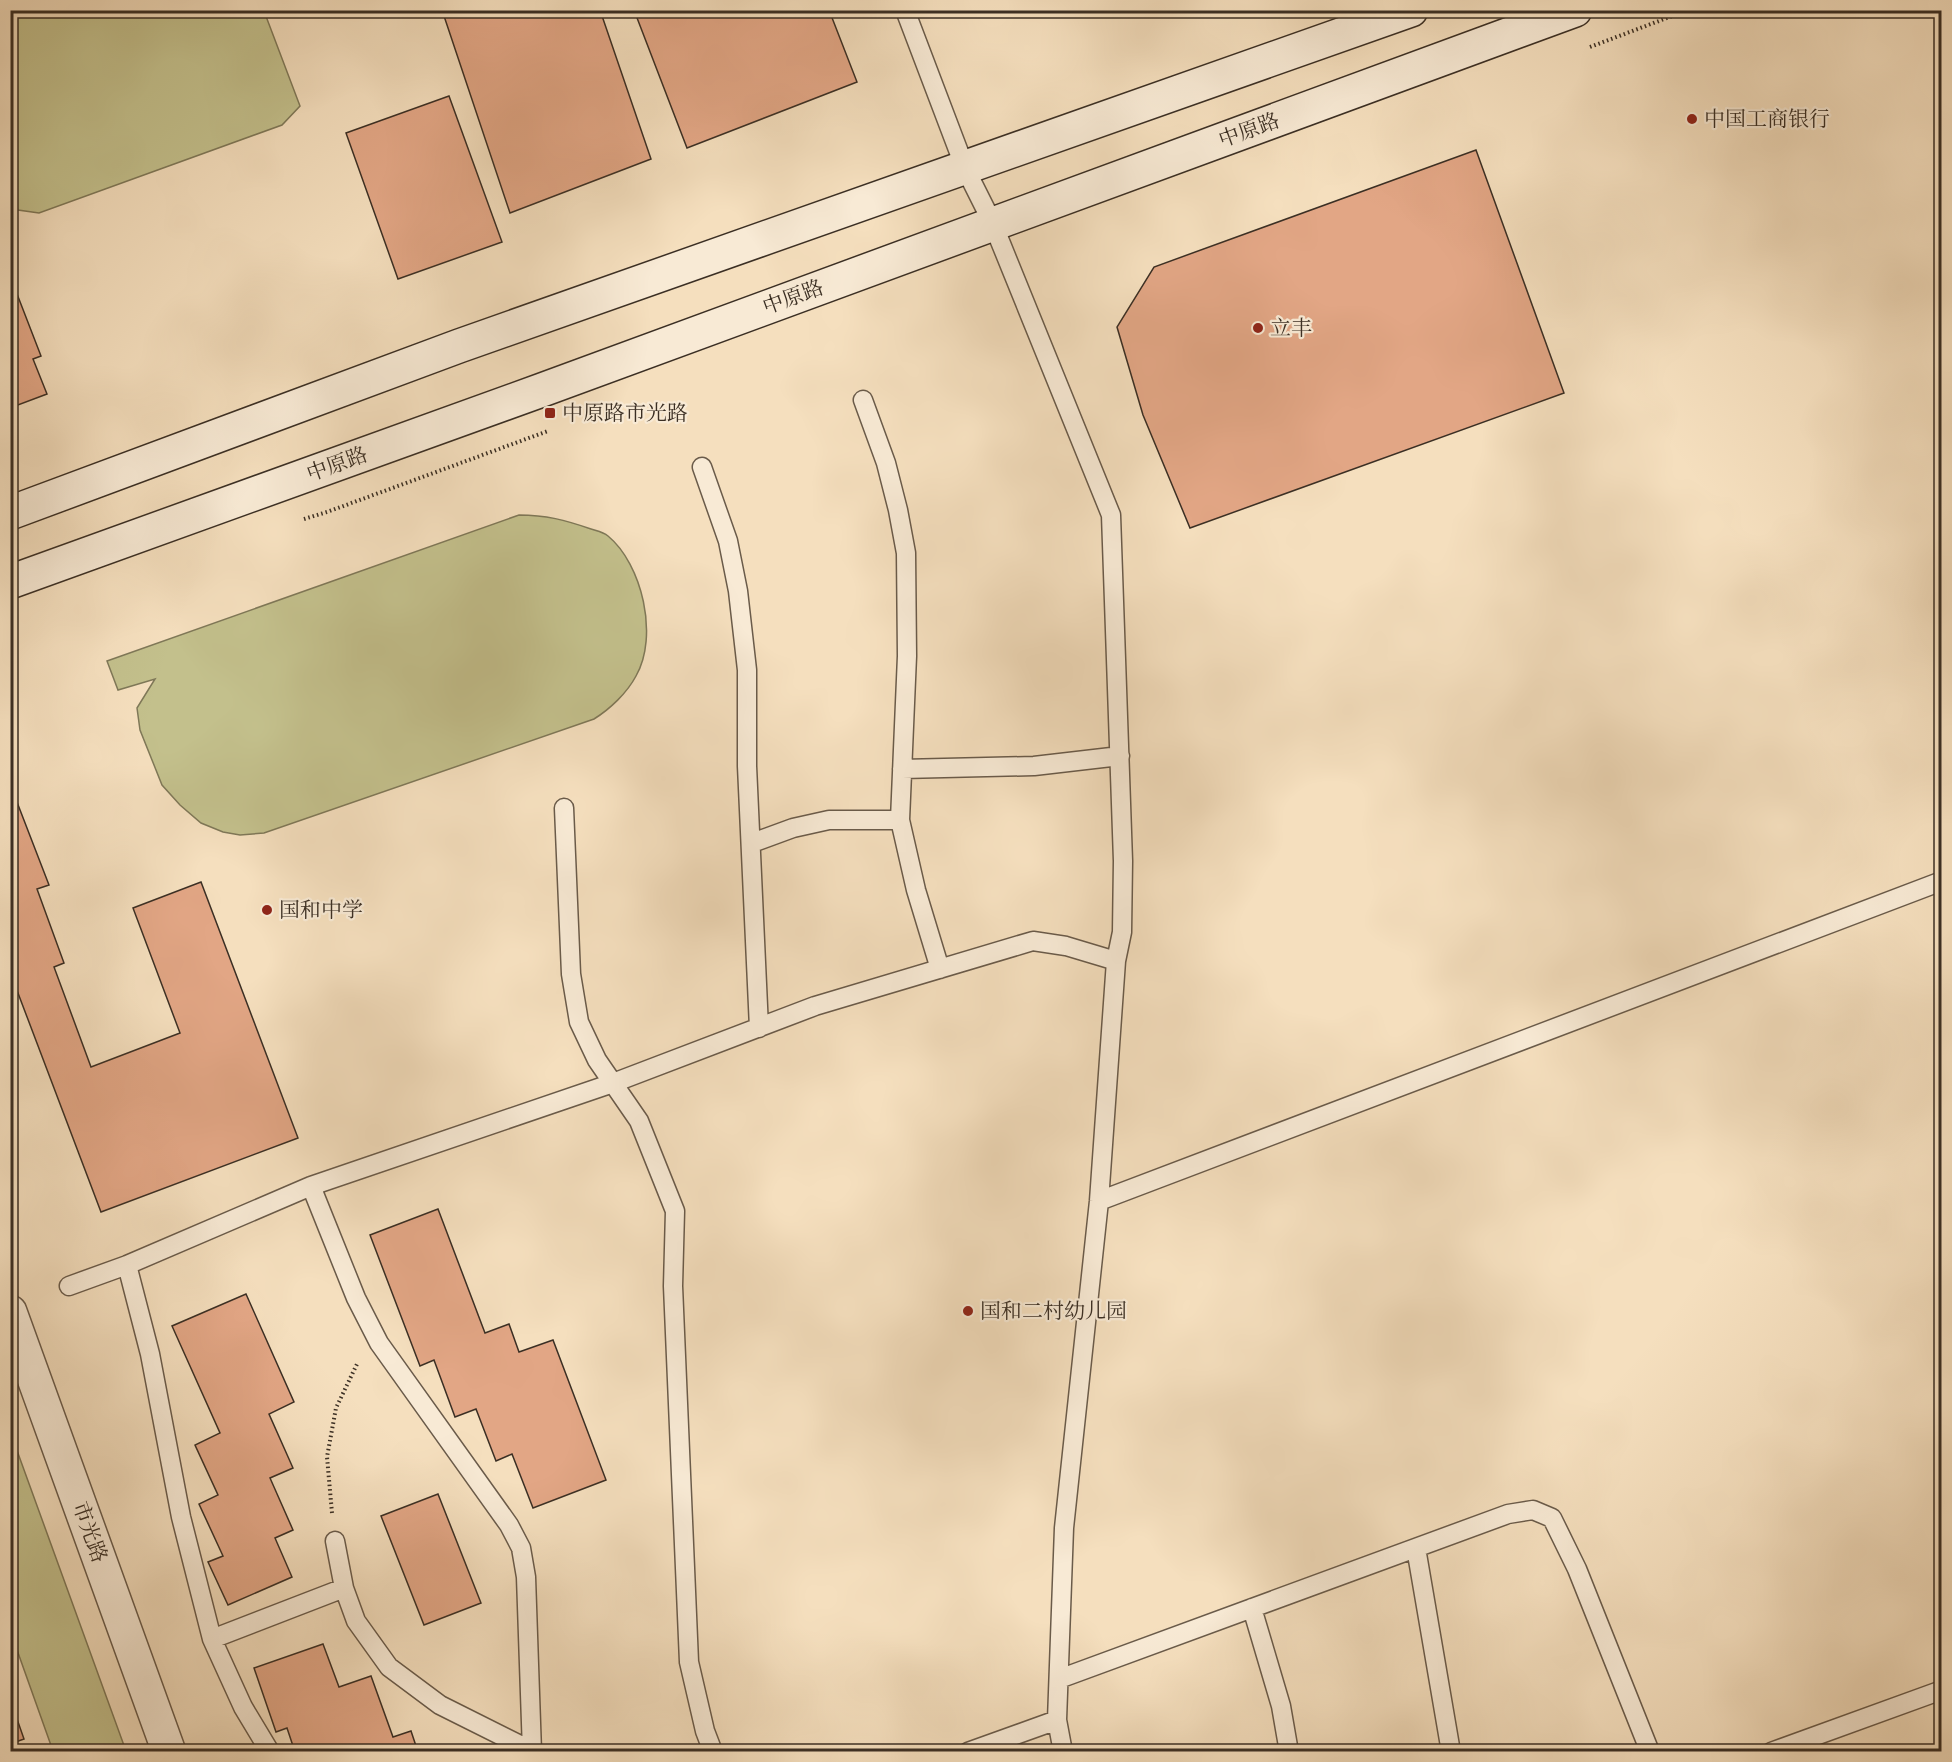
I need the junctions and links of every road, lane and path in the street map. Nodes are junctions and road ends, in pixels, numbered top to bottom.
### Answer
1 (905, 10) edge
2 (1411, 10) edge
3 (1575, 10) edge
4 (965, 168) junction
5 (993, 224) junction
6 (863, 400) dead end
7 (702, 467) dead end
8 (10, 513) edge
9 (10, 582) edge
10 (1120, 756) junction
11 (902, 769) junction
12 (564, 808) dead end
13 (900, 820) junction
14 (752, 843) junction
15 (1941, 881) edge
16 (1116, 961) junction
17 (940, 969) junction
18 (759, 1028) junction
19 (613, 1083) junction
20 (311, 1186) junction
21 (1099, 1201) junction
22 (126, 1265) junction
23 (69, 1286) dead end
24 (10, 1312) edge
25 (376, 1337) junction
26 (335, 1541) joint
27 (1416, 1548) junction
28 (344, 1588) junction
29 (1252, 1608) junction
30 (212, 1639) junction
31 (1059, 1679) junction
32 (1941, 1690) edge
33 (1058, 1720) junction
34 (1808, 1745) edge
35 (532, 1751) edge
36 (169, 1752) edge
37 (270, 1752) edge
38 (712, 1752) edge
39 (968, 1752) edge
40 (1064, 1752) edge
41 (1289, 1752) edge
42 (1451, 1752) edge
43 (1650, 1752) edge
44 (1771, 1752) edge

1 - 4 lane
2 - 4 main road
3 - 5 main road, 中原路
4 - 5 lane
4 - 8 main road
5 - 9 main road, 中原路
5 - 10 lane
6 - 11 lane
7 - 14 lane
10 - 11 lane
10 - 16 lane
11 - 13 lane
12 - 19 lane
13 - 14 lane
13 - 17 lane
14 - 18 lane
15 - 21 lane
16 - 17 lane
16 - 21 lane
17 - 18 lane
18 - 19 lane
19 - 20 lane
19 - 38 lane
20 - 22 lane
20 - 25 lane
21 - 31 lane
22 - 23 lane
22 - 30 lane
24 - 36 main road, 市光路
25 - 26 path
25 - 35 lane
26 - 28 lane
27 - 29 lane
27 - 42 lane
27 - 43 lane
28 - 30 lane
28 - 35 lane
29 - 31 lane
29 - 41 lane
30 - 37 lane
31 - 33 lane
32 - 34 lane
33 - 39 lane
33 - 40 lane
34 - 44 lane

